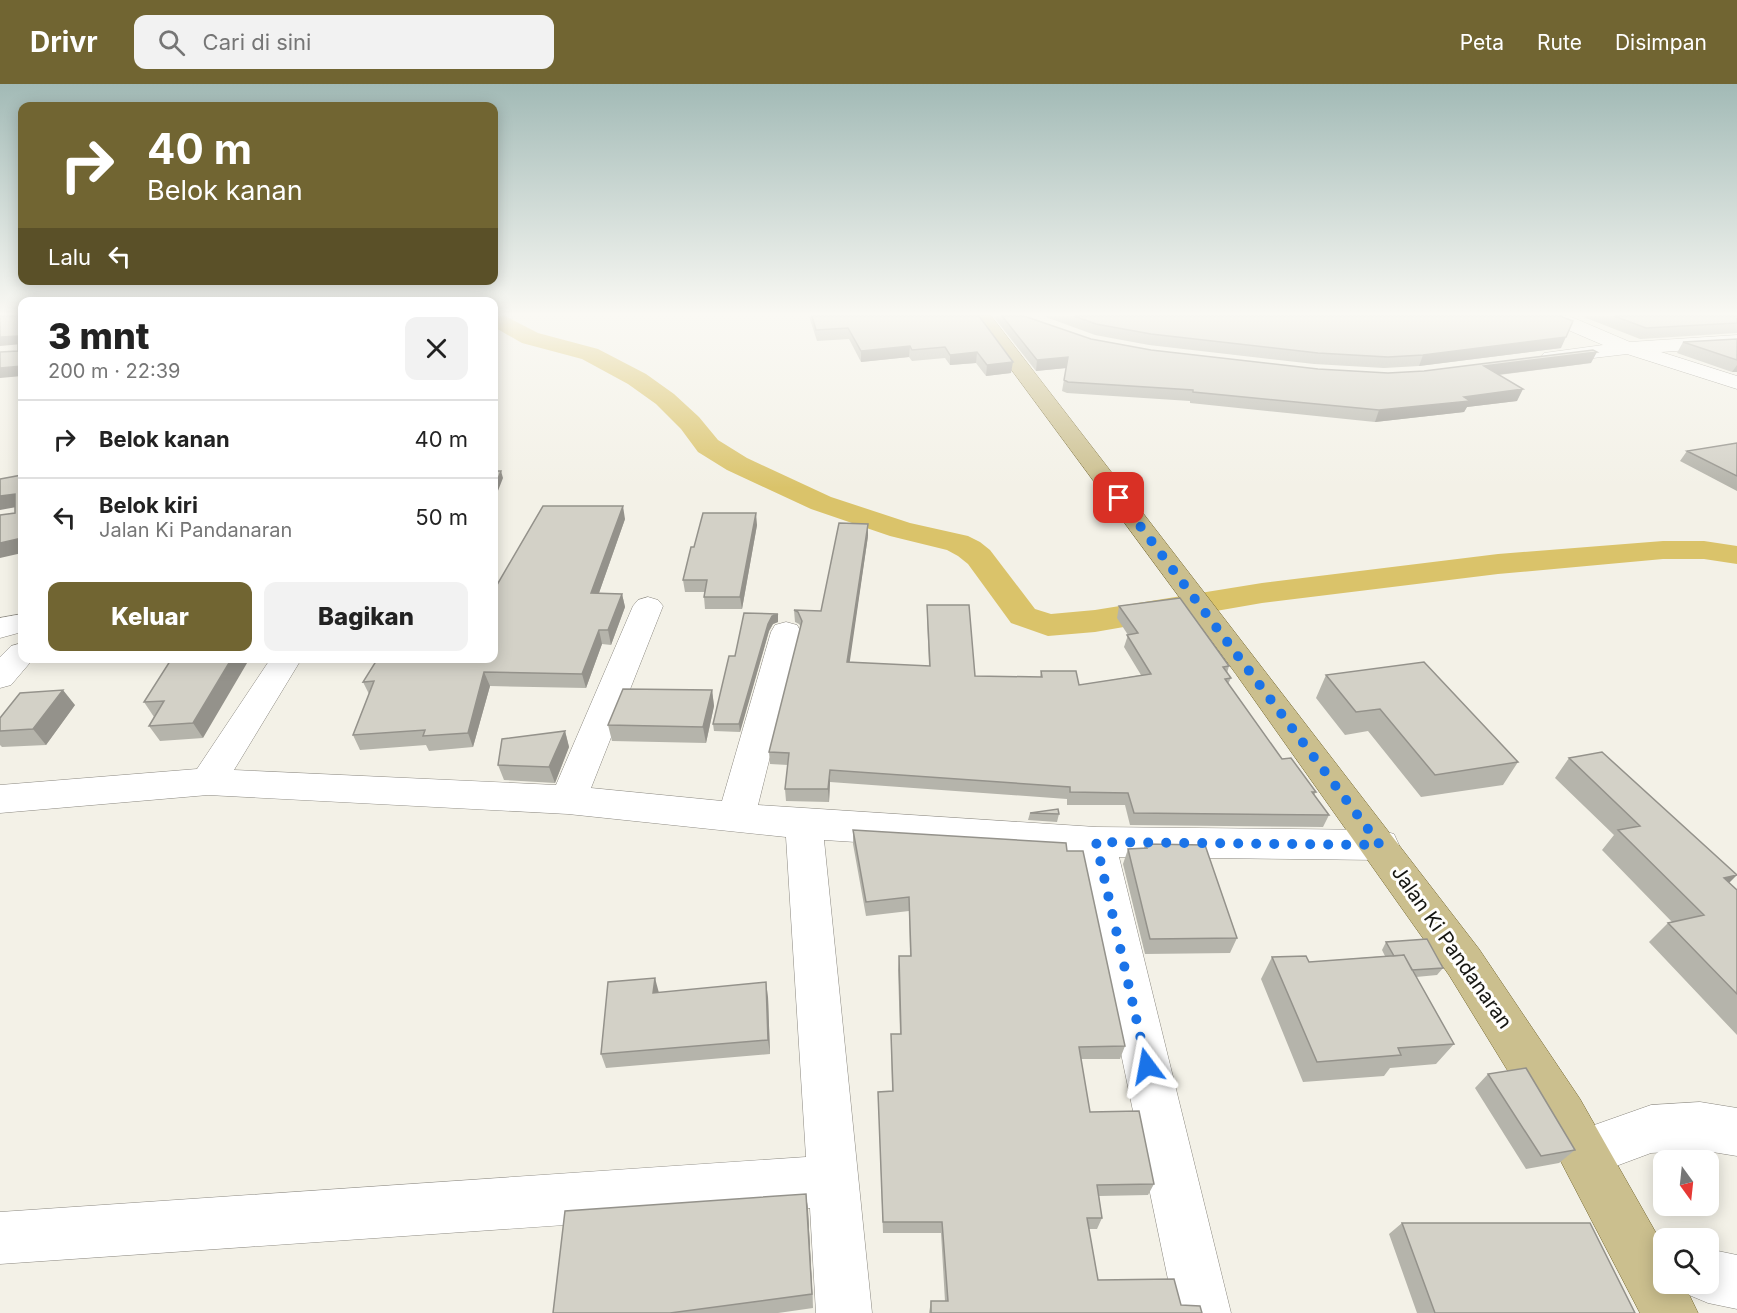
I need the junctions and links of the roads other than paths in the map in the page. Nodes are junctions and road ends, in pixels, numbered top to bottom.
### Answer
1 (1024, 373) edge
2 (1707, 373) edge
3 (1737, 383) edge
4 (648, 606) dead end
5 (18, 624) edge
6 (0, 628) edge
7 (786, 632) dead end
8 (18, 657) edge
9 (284, 663) edge
10 (0, 677) edge
11 (208, 782) junction
12 (0, 799) edge
13 (568, 800) junction
14 (736, 817) junction
15 (804, 824) junction
16 (1096, 842) junction
17 (1380, 845) junction
18 (1737, 1131) edge
19 (1584, 1153) junction
20 (832, 1181) junction
21 (0, 1238) edge
22 (1653, 1264) edge
23 (1719, 1278) edge
24 (1737, 1282) edge
25 (1663, 1294) edge
26 (844, 1313) edge
27 (1203, 1313) edge
28 (1670, 1313) edge

1 - 17 main road, Jalan Ki Pandanaran
2 - 3 street
4 - 13 street
5 - 6 street
7 - 14 street
8 - 10 street
9 - 11 street
11 - 12 street
11 - 13 street
13 - 14 street
14 - 15 street
15 - 16 street
15 - 20 street
16 - 17 street
16 - 27 street
17 - 19 main road, Jalan Ki Pandanaran
18 - 19 street
19 - 22 main road, Jalan Ki Pandanaran
20 - 21 street
20 - 26 street
23 - 24 street
25 - 28 main road, Jalan Ki Pandanaran

